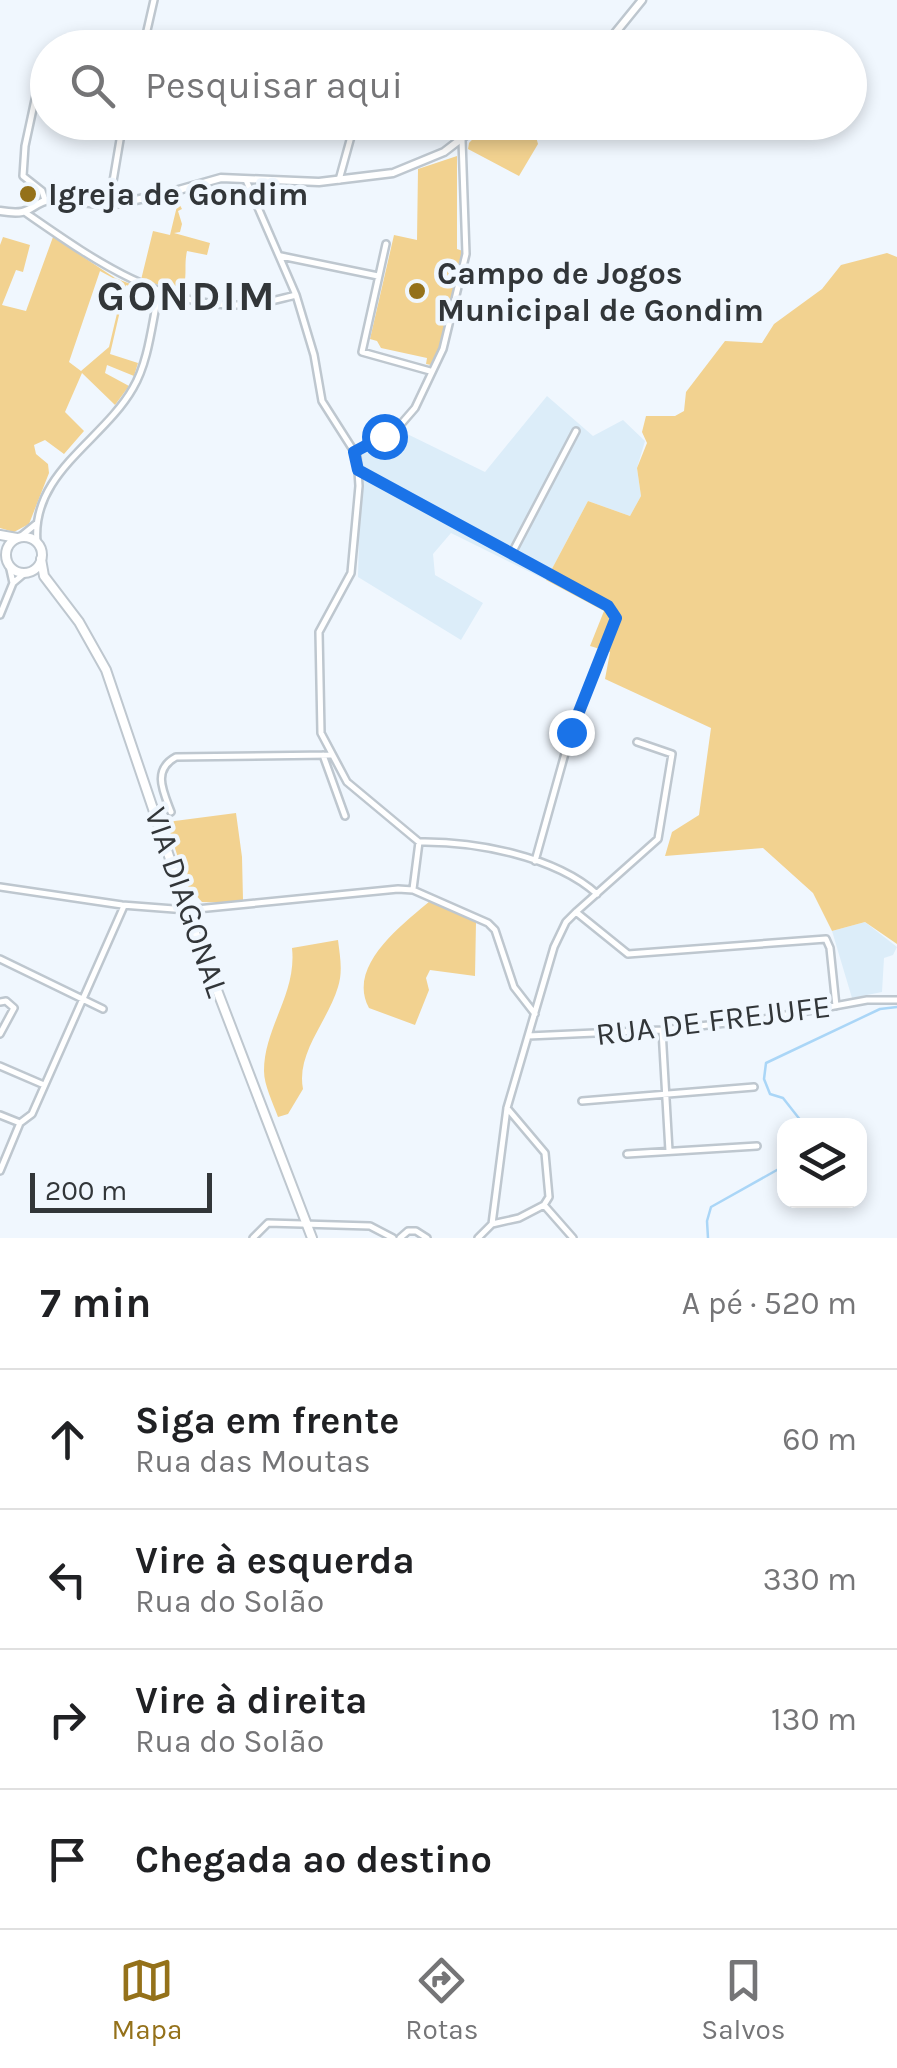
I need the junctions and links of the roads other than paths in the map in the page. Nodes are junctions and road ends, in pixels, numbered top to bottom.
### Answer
1 (154, 0) edge
2 (642, 0) edge
3 (147, 30) edge
4 (618, 30) edge
5 (30, 123) edge
6 (120, 140) edge
7 (350, 140) edge
8 (462, 140) joint
9 (245, 178) junction
10 (339, 180) junction
11 (46, 200) junction
12 (109, 205) junction
13 (0, 211) edge
14 (26, 213) junction
15 (386, 244) dead end
16 (281, 256) junction
17 (378, 276) junction
18 (159, 290) junction
19 (296, 295) junction
20 (432, 372) junction
21 (576, 431) dead end
22 (354, 452) junction
23 (358, 470) junction
24 (36, 524) junction
25 (0, 536) edge
26 (19, 538) junction
27 (37, 542) junction
28 (6, 551) junction
29 (512, 553) junction
30 (41, 559) junction
31 (10, 565) junction
32 (27, 572) junction
33 (44, 576) junction
34 (9, 584) junction
35 (0, 615) edge
36 (637, 742) dead end
37 (326, 755) junction
38 (171, 812) dead end
39 (345, 816) dead end
40 (419, 842) junction
41 (535, 861) junction
42 (0, 887) edge
43 (412, 890) junction
44 (597, 894) junction
45 (124, 906) junction
46 (187, 910) junction
47 (576, 912) junction
48 (0, 959) edge
49 (80, 999) junction
50 (897, 1000) edge
51 (0, 1002) edge
52 (836, 1006) junction
53 (103, 1009) dead end
54 (535, 1014) junction
55 (662, 1030) junction
56 (0, 1034) edge
57 (528, 1036) junction
58 (0, 1066) edge
59 (44, 1086) junction
60 (754, 1086) dead end
61 (665, 1096) junction
62 (582, 1101) dead end
63 (507, 1108) junction
64 (0, 1115) edge
65 (20, 1123) junction
66 (757, 1146) dead end
67 (669, 1152) junction
68 (627, 1154) dead end
69 (0, 1171) edge
70 (544, 1205) junction
71 (492, 1224) junction
72 (307, 1226) junction
73 (254, 1238) edge
74 (312, 1238) edge
75 (396, 1238) edge
76 (427, 1238) edge
77 (478, 1238) edge
78 (573, 1238) edge

1 - 3 street
2 - 4 street
5 - 11 street
6 - 12 street
7 - 10 street
8 - 10 street
8 - 20 street
9 - 10 street
9 - 12 street
9 - 16 street
11 - 12 street
11 - 14 street
13 - 14 street
14 - 18 street
15 - 17 street
16 - 17 street
16 - 19 street
17 - 20 street
18 - 19 street
18 - 24 street
19 - 22 street
20 - 22 street
21 - 29 street
22 - 23 street
23 - 29 street
23 - 37 street
24 - 26 street
24 - 27 street
25 - 26 main road
25 - 28 main road
26 - 27 main road
26 - 28 main road
27 - 30 main road, VIA DIAGONAL
28 - 31 main road
29 - 41 street
30 - 32 main road
30 - 33 main road, VIA DIAGONAL
31 - 32 main road
31 - 34 street
32 - 33 main road
32 - 34 street
33 - 46 main road, VIA DIAGONAL
34 - 35 street
36 - 44 street
37 - 38 street
37 - 39 street
37 - 40 street
40 - 41 street
40 - 43 street
41 - 44 street
42 - 45 street
43 - 46 street
43 - 54 street
44 - 47 street
45 - 46 street
45 - 49 street
46 - 72 main road, VIA DIAGONAL
47 - 52 street
47 - 54 street
48 - 49 street
49 - 53 street
49 - 59 street
50 - 52 street, RUA DE FREJUFE
51 - 56 street
52 - 55 street, RUA DE FREJUFE
54 - 57 street
55 - 57 street, RUA DE FREJUFE
55 - 61 street
57 - 63 street
58 - 59 street
59 - 65 street
60 - 61 street
61 - 62 street
61 - 67 street
63 - 70 street
63 - 71 street
64 - 65 street
65 - 69 street
66 - 67 street
67 - 68 street
70 - 71 street
70 - 78 street
71 - 77 street
72 - 73 street
72 - 74 main road, VIA DIAGONAL
72 - 75 street
75 - 76 street

